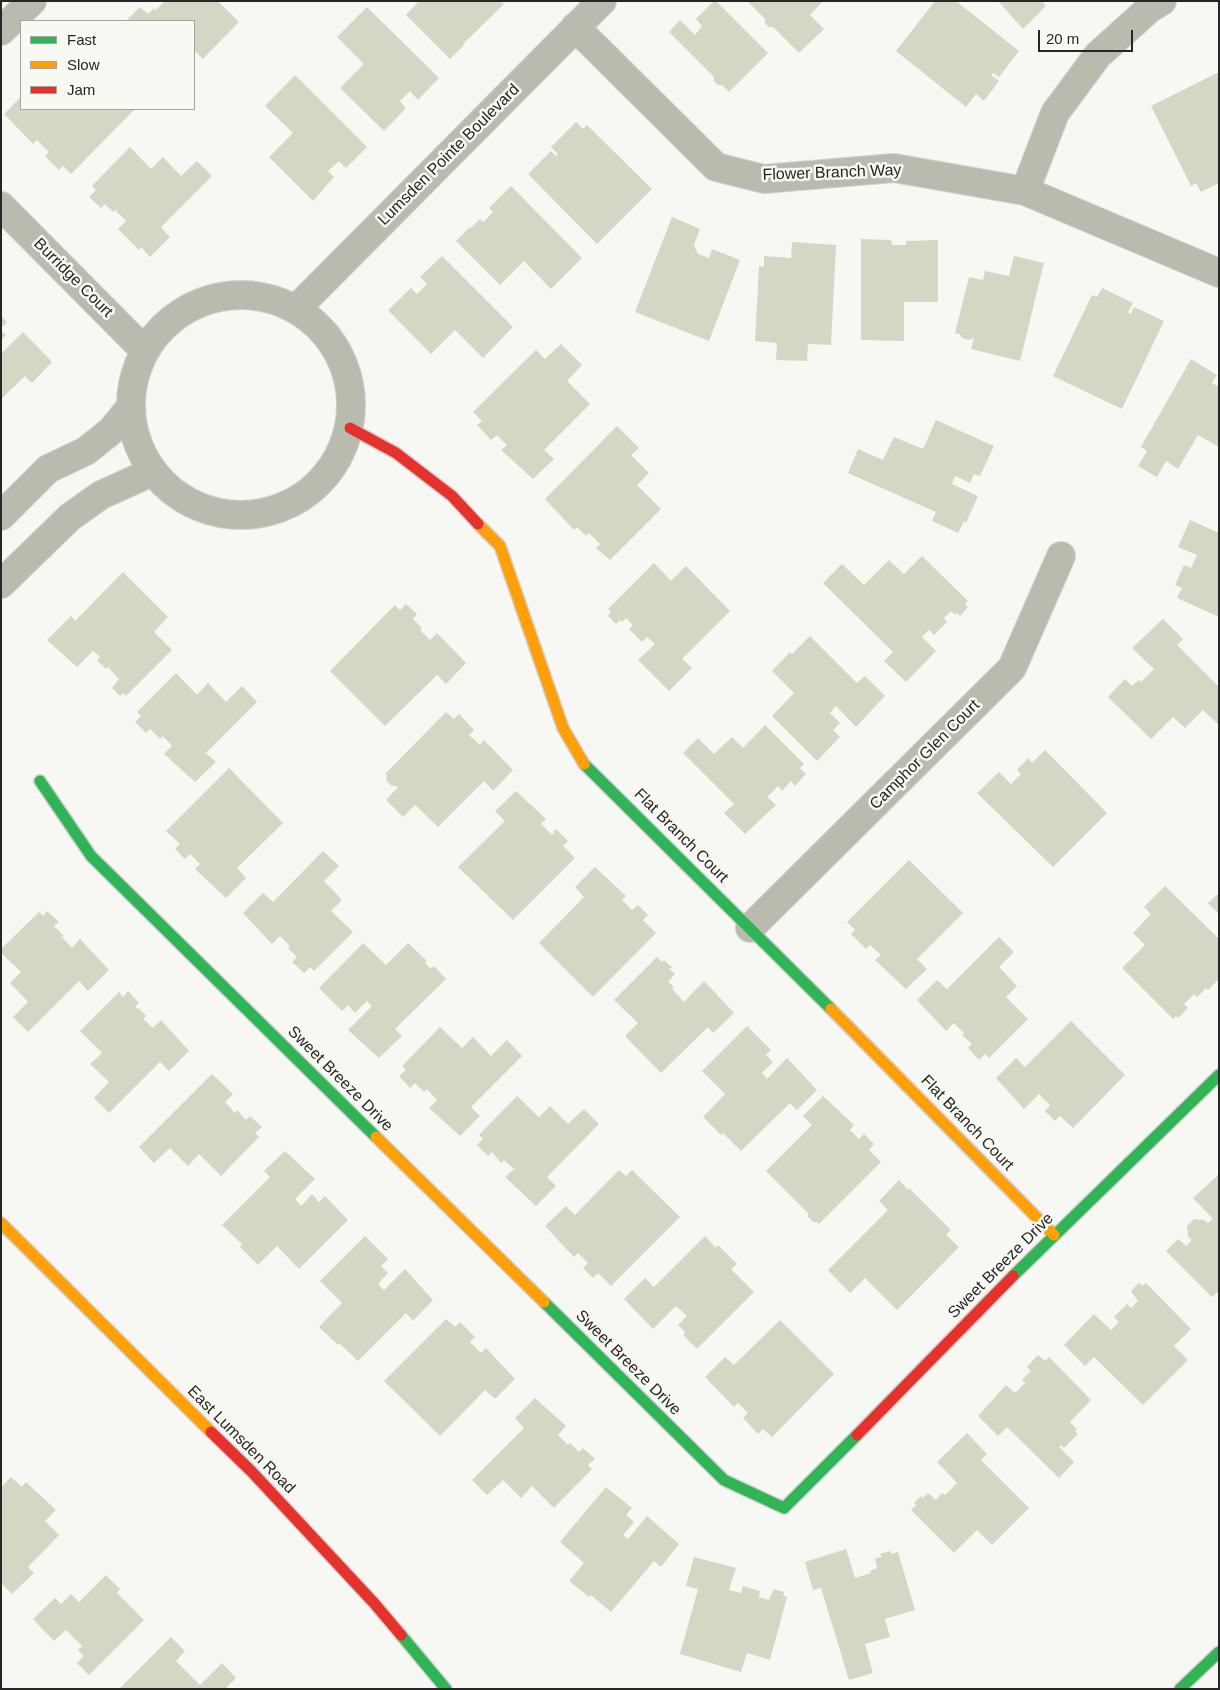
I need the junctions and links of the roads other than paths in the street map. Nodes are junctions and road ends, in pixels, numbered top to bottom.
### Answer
1 (32, 1) edge
2 (602, 1) edge
3 (1162, 1) edge
4 (575, 28) junction
5 (1, 31) edge
6 (1025, 191) junction
7 (1, 206) edge
8 (1219, 273) edge
9 (296, 309) junction
10 (144, 350) junction
11 (130, 409) junction
12 (350, 428) junction
13 (152, 472) junction
14 (1, 516) edge
15 (1061, 556) dead end
16 (1, 584) edge
17 (40, 781) dead end
18 (750, 928) junction
19 (1219, 1075) edge
20 (1, 1224) edge
21 (1054, 1235) junction
22 (1219, 1652) edge
23 (446, 1689) edge
24 (1180, 1689) edge

1 - 5 street
2 - 4 street, Lumsden Pointe Boulevard
3 - 6 street
4 - 6 street, Flower Branch Way
4 - 9 street, Lumsden Pointe Boulevard
6 - 8 street, Flower Branch Way
7 - 10 street, Burridge Court
9 - 10 street
9 - 12 street
10 - 11 street
11 - 13 street
11 - 14 street
12 - 13 street
12 - 18 street, Flat Branch Court
13 - 16 street
15 - 18 street, Camphor Glen Court
17 - 21 street, Sweet Breeze Drive
18 - 21 street, Flat Branch Court
19 - 21 street, Sweet Breeze Drive
20 - 23 street, East Lumsden Road
22 - 24 street

